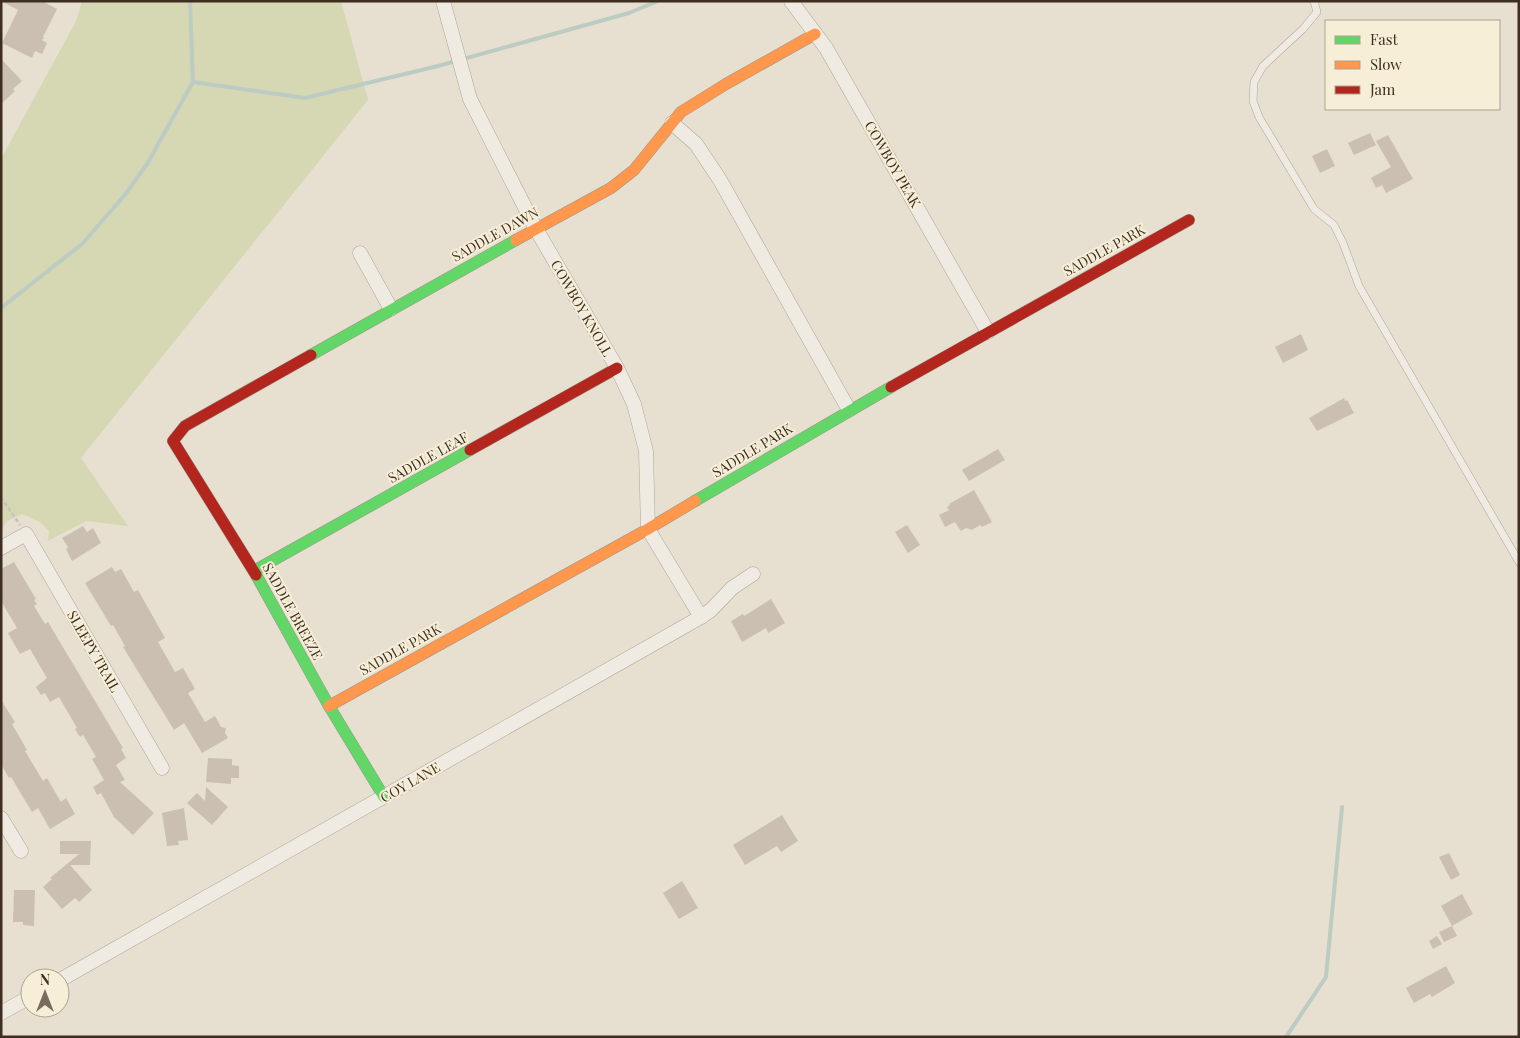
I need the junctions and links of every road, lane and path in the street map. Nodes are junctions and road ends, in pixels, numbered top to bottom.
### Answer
1 (443, 1) edge
2 (791, 1) edge
3 (1314, 1) edge
4 (815, 34) junction
5 (672, 122) junction
6 (1190, 220) dead end
7 (536, 228) junction
8 (360, 253) dead end
9 (391, 309) junction
10 (988, 332) junction
11 (617, 368) junction
12 (849, 410) junction
13 (173, 441) joint
14 (1, 497) edge
15 (648, 529) junction
16 (26, 534) junction
17 (1, 548) edge
18 (1519, 562) edge
19 (254, 571) junction
20 (753, 574) dead end
21 (701, 617) junction
22 (329, 706) junction
23 (162, 768) dead end
24 (384, 798) junction
25 (1, 818) edge
26 (21, 851) dead end
27 (70, 974) edge
28 (20, 1003) edge
29 (1, 1013) edge

1 - 7 street, COWBOY KNOLL
2 - 4 street, COWBOY PEAK
3 - 18 lane
4 - 5 street, SADDLE DAWN
4 - 10 street, COWBOY PEAK
5 - 7 street, SADDLE DAWN
5 - 12 street
6 - 10 street, SADDLE PARK
7 - 9 street, SADDLE DAWN
7 - 11 street, COWBOY KNOLL
8 - 9 street
9 - 13 street, SADDLE DAWN
10 - 12 street, SADDLE PARK
11 - 15 street, COWBOY KNOLL
11 - 19 street, SADDLE LEAF
12 - 15 street, SADDLE PARK
13 - 19 street, SADDLE BREEZE
14 - 16 path
15 - 21 street, COWBOY KNOLL
15 - 22 street, SADDLE PARK
16 - 17 street
16 - 23 street, SLEEPY TRAIL
19 - 22 street, SADDLE BREEZE
20 - 21 street, COY LANE
21 - 24 street, COY LANE
22 - 24 street, SADDLE BREEZE
24 - 27 street, COY LANE
25 - 26 street
28 - 29 street

